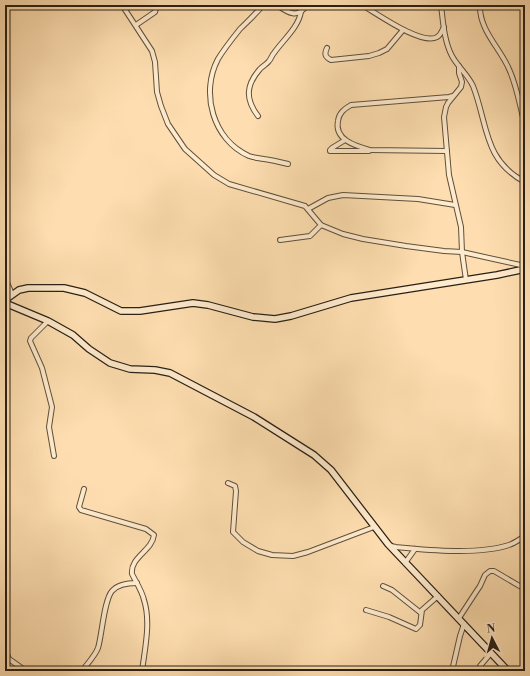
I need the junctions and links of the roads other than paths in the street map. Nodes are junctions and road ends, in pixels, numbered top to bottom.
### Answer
1 (122, 5) edge
2 (157, 5) edge
3 (263, 5) edge
4 (277, 5) edge
5 (308, 5) edge
6 (362, 5) edge
7 (441, 5) edge
8 (480, 5) edge
9 (523, 5) edge
10 (301, 12) junction
11 (525, 16) edge
12 (136, 25) junction
13 (444, 27) junction
14 (403, 30) junction
15 (326, 48) dead end
16 (459, 66) junction
17 (453, 96) junction
18 (258, 116) dead end
19 (525, 125) edge
20 (345, 140) junction
21 (378, 151) junction
22 (447, 151) junction
23 (288, 164) dead end
24 (525, 182) edge
25 (455, 205) junction
26 (308, 209) junction
27 (5, 220) edge
28 (321, 225) junction
29 (5, 231) edge
30 (280, 240) dead end
31 (462, 252) junction
32 (525, 267) edge
33 (5, 278) edge
34 (466, 280) junction
35 (7, 297) edge
36 (5, 303) edge
37 (13, 306) junction
38 (48, 321) junction
39 (54, 456) dead end
40 (228, 483) dead end
41 (84, 489) dead end
42 (374, 527) junction
43 (525, 536) edge
44 (388, 544) junction
45 (415, 549) junction
46 (405, 563) junction
47 (137, 584) junction
48 (383, 586) dead end
49 (523, 588) dead end
50 (438, 596) junction
51 (366, 610) dead end
52 (421, 613) junction
53 (459, 618) junction
54 (464, 624) junction
55 (5, 650) edge
56 (491, 653) junction
57 (26, 671) edge
58 (82, 671) edge
59 (142, 671) edge
60 (452, 671) edge
61 (478, 671) edge
62 (508, 671) edge

1 - 12 street
2 - 12 street
3 - 23 street
4 - 10 street
5 - 10 street
6 - 14 street
7 - 13 street
8 - 19 street
9 - 11 street
10 - 18 street
12 - 26 street
13 - 14 street
13 - 16 street
14 - 15 street
16 - 17 street
16 - 24 street
17 - 20 street
17 - 22 street
20 - 21 street
20 - 21 street
21 - 22 street
22 - 25 street
25 - 26 street
25 - 31 street
26 - 28 street
27 - 29 street
28 - 30 street
28 - 31 street
31 - 32 street
31 - 34 street
32 - 34 street
33 - 35 street
34 - 35 street
35 - 37 street
36 - 37 street
37 - 38 street
38 - 39 street
38 - 42 street
40 - 42 street
41 - 47 street
42 - 44 street
43 - 45 street
44 - 45 street
44 - 46 street
45 - 46 street
46 - 50 street
47 - 58 street
47 - 59 street
48 - 52 street
49 - 53 street
50 - 52 street
50 - 53 street
51 - 52 street
53 - 54 street
54 - 56 street
54 - 60 street
55 - 57 street
56 - 61 street
56 - 62 street

